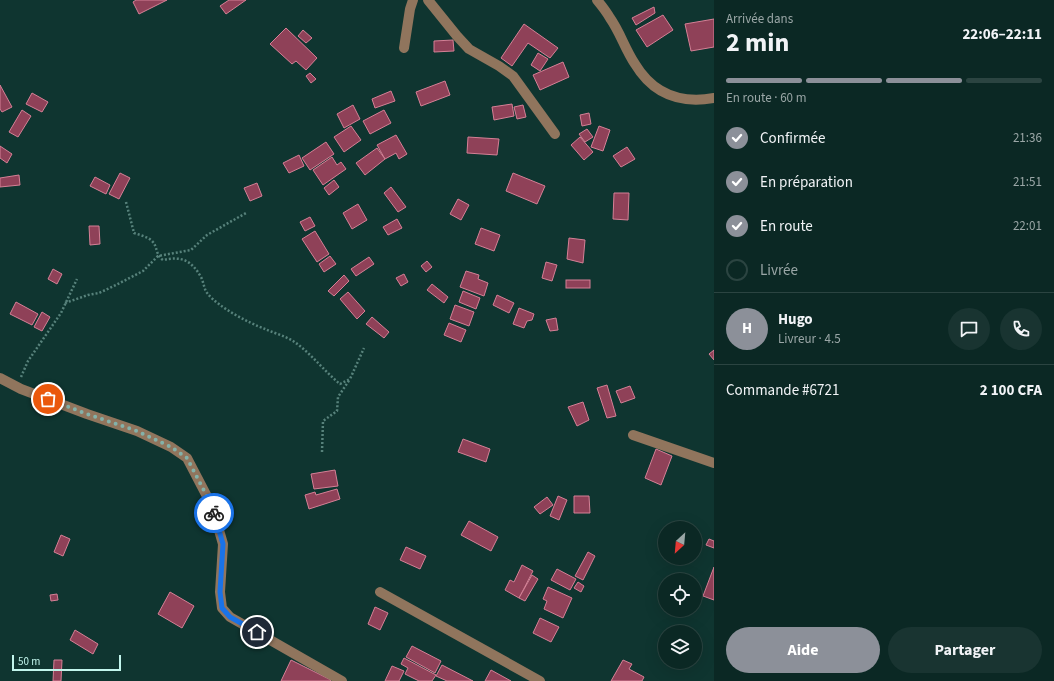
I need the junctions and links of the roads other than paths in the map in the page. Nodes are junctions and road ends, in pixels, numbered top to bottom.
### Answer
1 (413, 0) edge
2 (428, 0) edge
3 (597, 0) edge
4 (404, 48) dead end
5 (714, 98) edge
6 (555, 134) dead end
7 (0, 378) edge
8 (633, 435) dead end
9 (714, 463) edge
10 (380, 592) dead end
11 (342, 681) edge
12 (540, 681) edge

1 - 4 street
2 - 6 street
3 - 5 street
7 - 11 street
8 - 9 street
10 - 12 street

